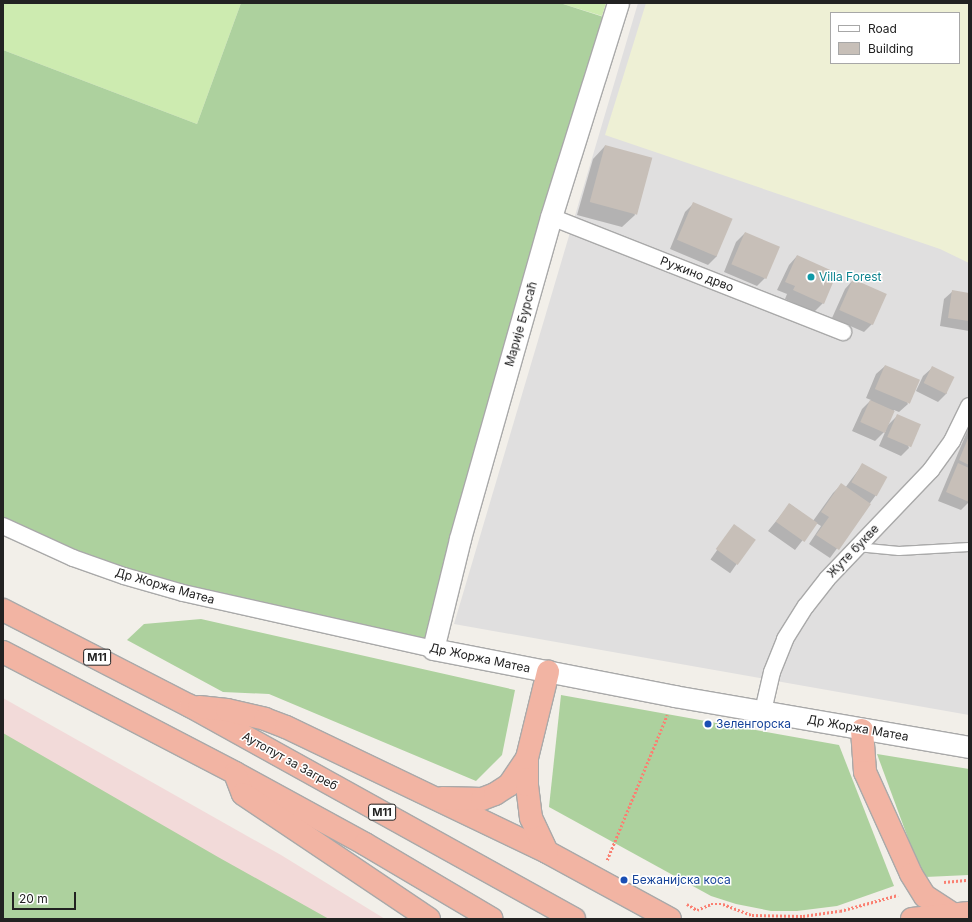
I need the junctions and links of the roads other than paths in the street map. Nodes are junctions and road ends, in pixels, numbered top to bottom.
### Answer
1 (618, 3) edge
2 (551, 217) junction
3 (843, 332) dead end
4 (969, 406) edge
5 (3, 526) edge
6 (857, 547) junction
7 (969, 547) edge
8 (3, 610) edge
9 (433, 649) junction
10 (3, 652) edge
11 (548, 672) junction
12 (190, 706) junction
13 (763, 711) junction
14 (862, 730) junction
15 (969, 747) edge
16 (527, 758) junction
17 (235, 773) junction
18 (430, 796) junction
19 (547, 852) junction
20 (956, 915) edge
21 (430, 919) edge
22 (492, 919) edge
23 (574, 919) edge
24 (670, 919) edge
25 (912, 919) edge

1 - 2 street, Марије Бурсаћ
2 - 3 street, Ружино дрво
2 - 9 street, Марије Бурсаћ
4 - 6 street, Жуте букве
5 - 9 street, Др Жоржа Матеа
6 - 7 lane
6 - 13 street, Жуте букве
8 - 12 highway, Аутопут за Загреб / M11
9 - 11 street, Др Жоржа Матеа
10 - 17 highway
11 - 13 street, Др Жоржа Матеа
11 - 16 highway
12 - 18 highway
12 - 23 highway, Аутопут за Загреб / M11
13 - 14 street, Др Жоржа Матеа
14 - 15 street, Др Жоржа Матеа
14 - 20 highway
16 - 18 highway
16 - 19 highway
17 - 21 highway
17 - 22 highway
18 - 19 highway
19 - 24 highway
20 - 25 highway

